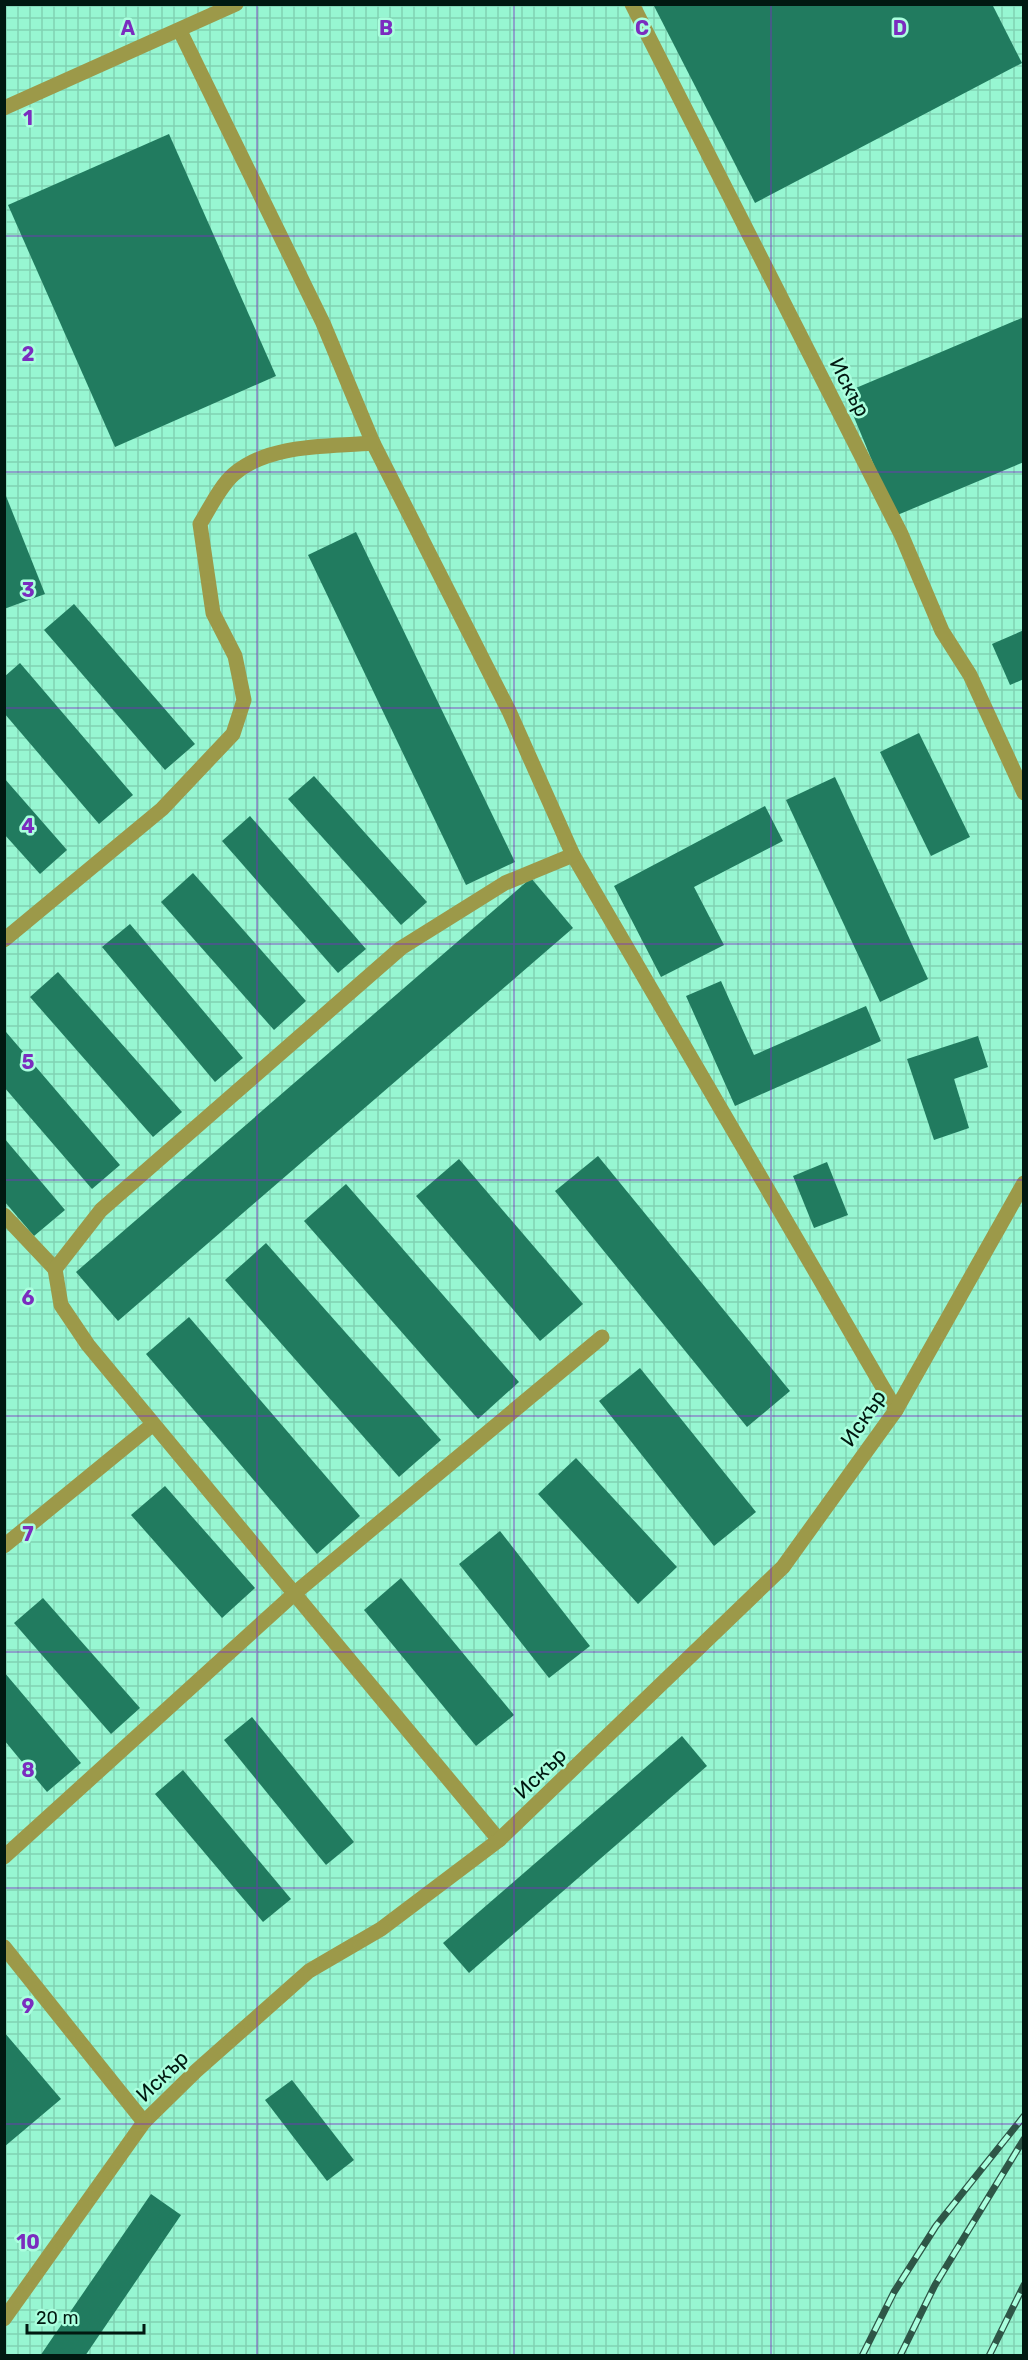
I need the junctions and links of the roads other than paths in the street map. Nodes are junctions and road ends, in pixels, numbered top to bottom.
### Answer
1 (236, 4) edge
2 (632, 4) edge
3 (180, 31) junction
4 (4, 108) edge
5 (373, 442) junction
6 (1023, 793) edge
7 (573, 855) junction
8 (4, 940) edge
9 (1023, 1183) edge
10 (4, 1215) edge
11 (55, 1269) junction
12 (602, 1337) dead end
13 (896, 1410) junction
14 (152, 1425) junction
15 (4, 1546) edge
16 (295, 1593) junction
17 (500, 1840) junction
18 (4, 1857) edge
19 (4, 1947) edge
20 (144, 2122) junction
21 (4, 2319) edge

1 - 3 street
2 - 6 street, Искър
3 - 4 street
3 - 5 street
5 - 7 street
5 - 8 street
7 - 11 street
7 - 13 street
9 - 13 street, Искър
10 - 11 street
11 - 14 street
12 - 16 street
13 - 17 street, Искър
14 - 15 street
14 - 16 street
16 - 17 street
16 - 18 street
17 - 20 street, Искър
19 - 20 street
20 - 21 street, Искър

